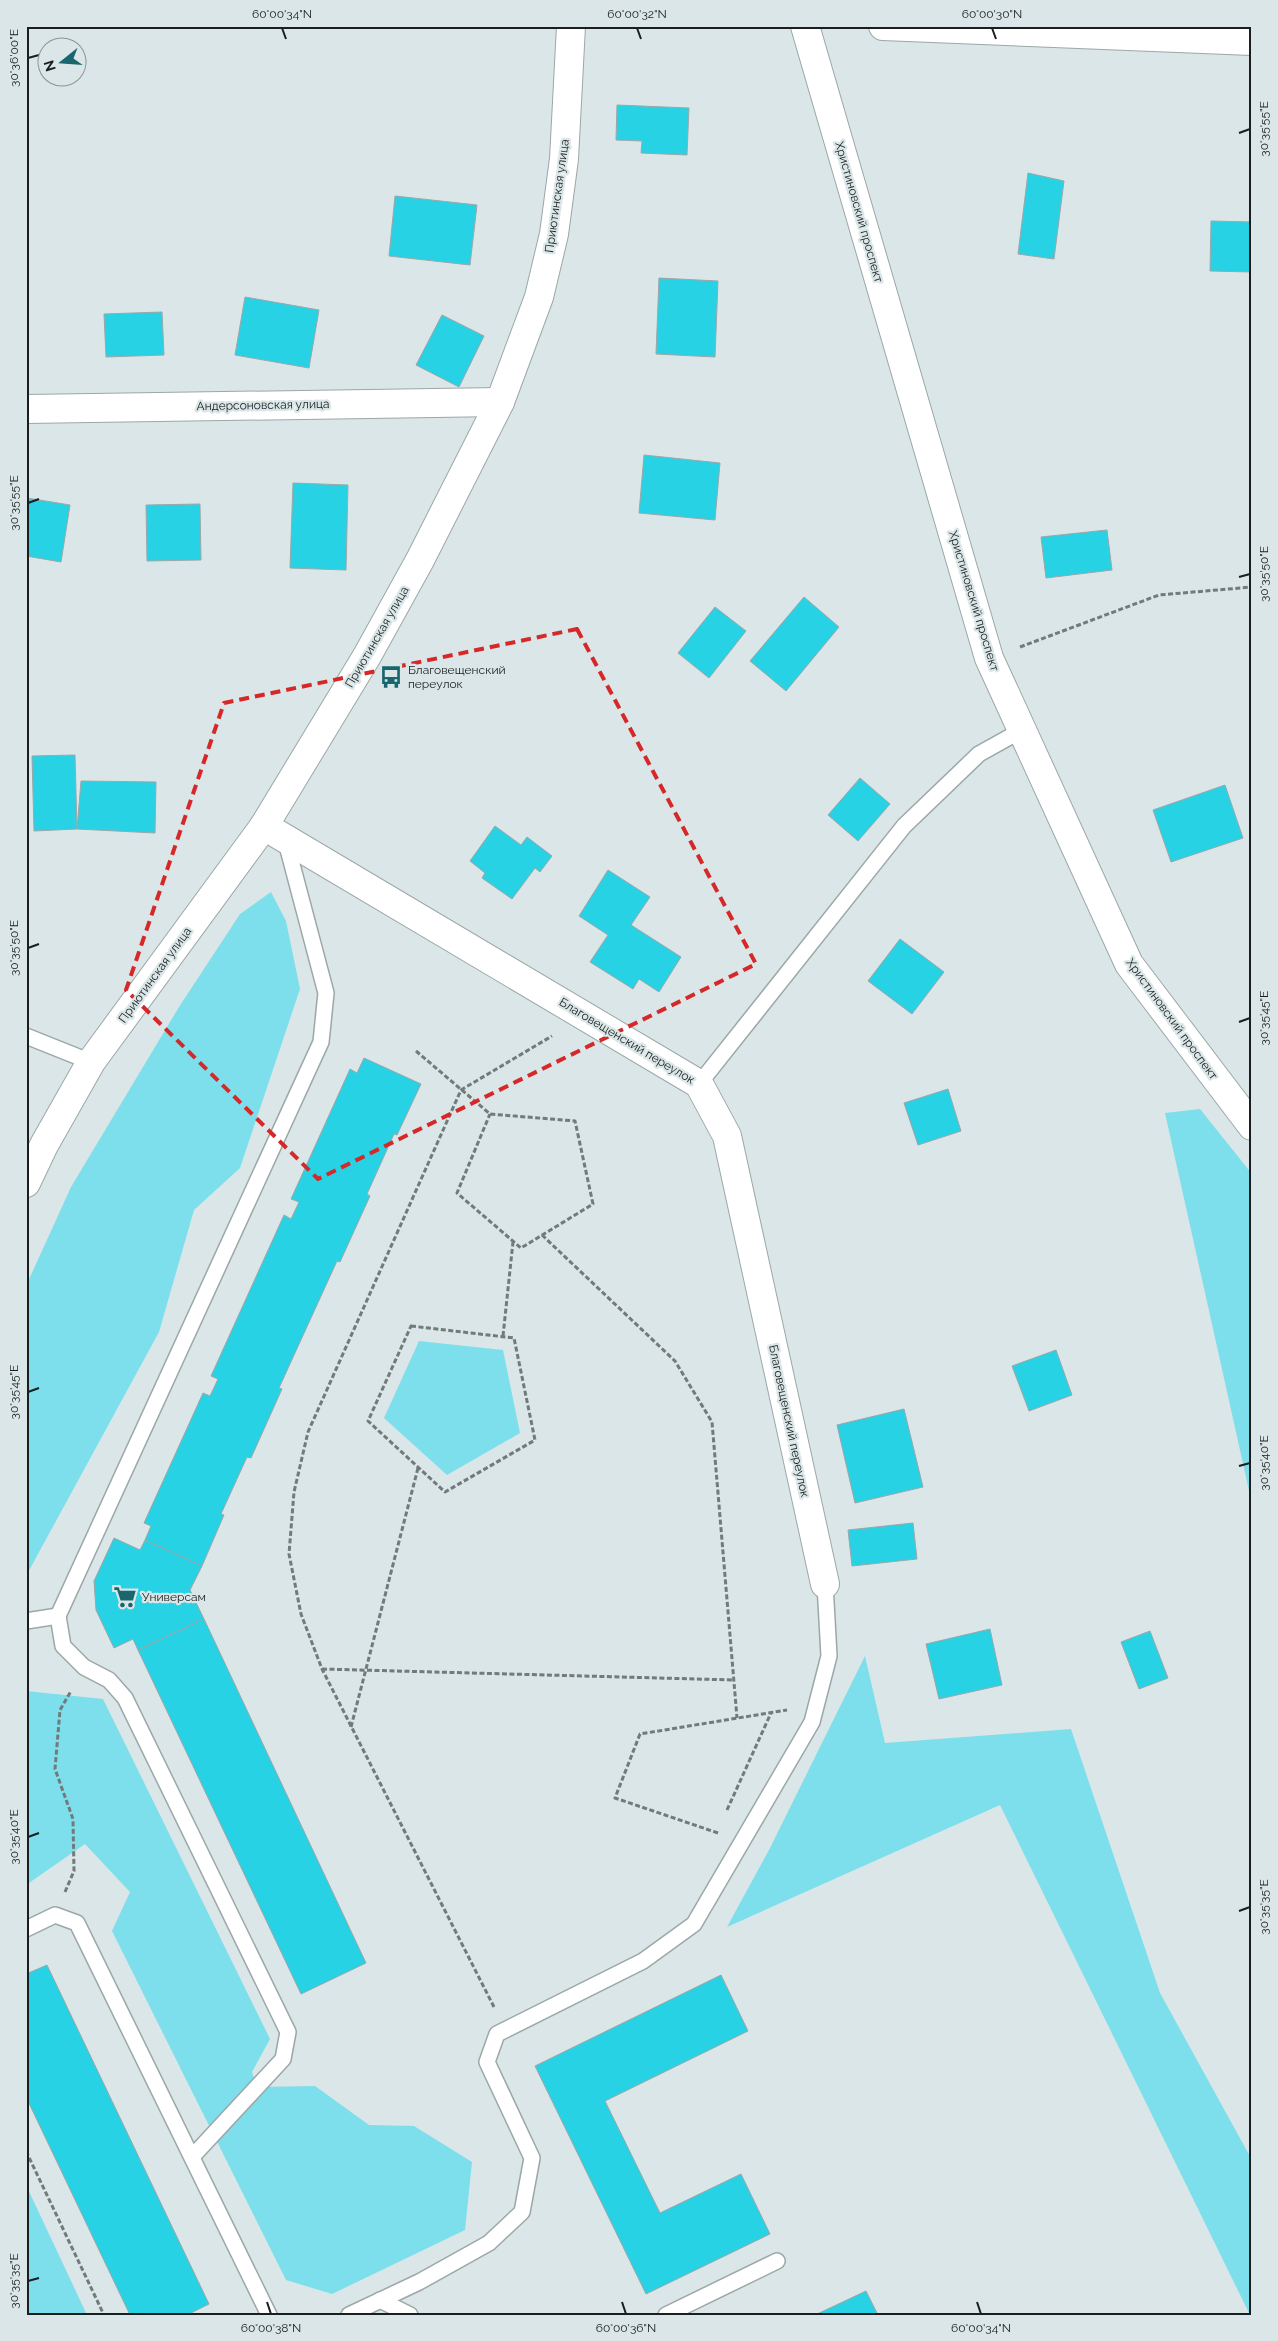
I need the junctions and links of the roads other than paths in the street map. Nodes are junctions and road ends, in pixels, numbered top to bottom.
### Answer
1 (571, 26) edge
2 (805, 26) edge
3 (883, 26) edge
4 (1252, 40) edge
5 (500, 402) junction
6 (26, 409) edge
7 (1022, 730) junction
8 (274, 832) junction
9 (26, 1036) edge
10 (90, 1062) junction
11 (699, 1084) junction
12 (1252, 1126) edge
13 (26, 1183) edge
14 (825, 1584) joint
15 (58, 1616) junction
16 (26, 1621) edge
17 (26, 1929) edge
18 (192, 2157) junction
19 (777, 2261) dead end
20 (380, 2300) junction
21 (269, 2315) edge
22 (349, 2315) edge
23 (410, 2315) edge
24 (666, 2315) edge

1 - 5 street, Приютинская улица
2 - 7 street, Христиновский проспект
3 - 4 street
5 - 6 street, Андерсоновская улица
5 - 8 street, Приютинская улица
7 - 11 lane
7 - 12 street, Христиновский проспект
8 - 10 street, Приютинская улица
8 - 11 street, Благовещенский переулок
8 - 15 lane
9 - 10 lane
10 - 13 street, Приютинская улица
11 - 14 street, Благовещенский переулок
14 - 20 lane
15 - 16 lane
15 - 18 lane
17 - 18 lane
18 - 21 lane
19 - 24 lane
20 - 22 lane
20 - 23 lane

